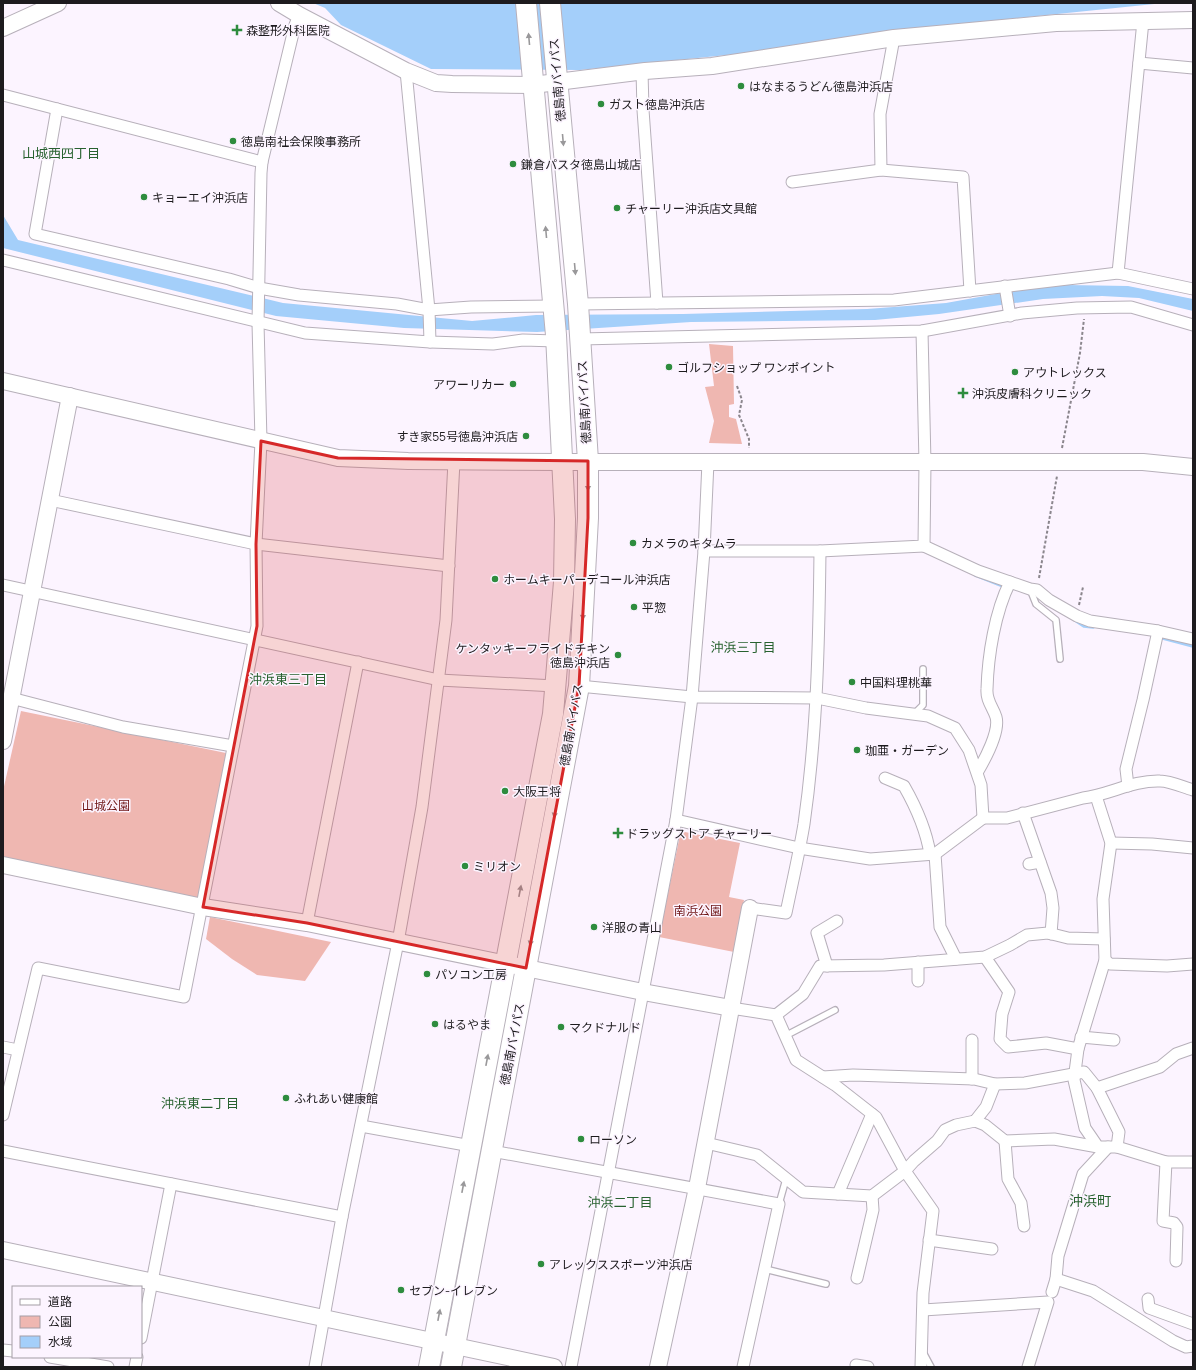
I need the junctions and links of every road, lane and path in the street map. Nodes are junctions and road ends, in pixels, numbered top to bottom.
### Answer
1 (58, 3) edge
2 (280, 3) edge
3 (526, 3) edge
4 (550, 3) edge
5 (299, 15) junction
6 (1193, 20) edge
7 (1143, 21) junction
8 (3, 28) edge
9 (894, 38) junction
10 (1139, 63) junction
11 (1193, 68) edge
12 (406, 71) junction
13 (642, 71) junction
14 (557, 78) junction
15 (533, 80) junction
16 (3, 94) edge
17 (57, 109) junction
18 (262, 162) junction
19 (881, 170) junction
20 (792, 182) dead end
21 (3, 260) edge
22 (1118, 273) junction
23 (1006, 286) junction
24 (259, 288) junction
25 (1193, 289) edge
26 (970, 291) junction
27 (657, 303) junction
28 (578, 309) junction
29 (429, 310) junction
30 (553, 310) junction
31 (1078, 315) dead end
32 (1010, 316) junction
33 (258, 323) junction
34 (1193, 325) edge
35 (922, 331) junction
36 (580, 337) junction
37 (556, 338) junction
38 (430, 342) junction
39 (3, 381) edge
40 (737, 386) dead end
41 (70, 396) junction
42 (261, 441) junction
43 (454, 461) junction
44 (588, 461) junction
45 (750, 461) junction
46 (563, 462) junction
47 (708, 462) junction
48 (925, 462) junction
49 (1059, 462) junction
50 (1193, 467) edge
51 (50, 500) junction
52 (256, 544) junction
53 (924, 546) junction
54 (704, 551) junction
55 (820, 551) junction
56 (449, 566) junction
57 (1010, 582) junction
58 (3, 585) edge
59 (1083, 587) dead end
60 (1033, 589) junction
61 (33, 591) junction
62 (1077, 616) junction
63 (1158, 631) junction
64 (255, 639) junction
65 (1193, 639) edge
66 (1060, 658) dead end
67 (358, 662) junction
68 (923, 669) dead end
69 (439, 680) junction
70 (555, 686) junction
71 (579, 686) junction
72 (692, 697) junction
73 (11, 698) junction
74 (817, 698) junction
75 (914, 714) junction
76 (3, 741) edge
77 (233, 746) junction
78 (978, 771) junction
79 (885, 778) dead end
80 (1128, 786) junction
81 (1193, 790) edge
82 (1096, 796) junction
83 (1023, 812) junction
84 (983, 818) junction
85 (676, 820) junction
86 (1111, 844) junction
87 (799, 848) junction
88 (1193, 848) edge
89 (932, 854) junction
90 (3, 865) edge
91 (203, 907) junction
92 (750, 908) joint
93 (837, 920) dead end
94 (307, 923) junction
95 (1051, 934) junction
96 (1104, 940) junction
97 (398, 942) junction
98 (985, 957) junction
99 (956, 959) junction
100 (1105, 960) junction
101 (918, 962) junction
102 (506, 964) junction
103 (1193, 964) edge
104 (827, 966) junction
105 (526, 968) junction
106 (918, 981) dead end
107 (643, 992) junction
108 (731, 1008) junction
109 (835, 1010) dead end
110 (776, 1014) junction
111 (785, 1036) junction
112 (1081, 1038) junction
113 (972, 1040) dead end
114 (1114, 1040) dead end
115 (3, 1047) edge
116 (1193, 1048) edge
117 (1078, 1049) junction
118 (18, 1050) junction
119 (1074, 1073) junction
120 (823, 1077) junction
121 (972, 1079) junction
122 (995, 1084) junction
123 (1097, 1088) junction
124 (872, 1114) junction
125 (3, 1115) edge
126 (975, 1121) junction
127 (361, 1126) junction
128 (1005, 1141) junction
129 (706, 1144) junction
130 (471, 1146) junction
131 (1108, 1147) junction
132 (492, 1150) junction
133 (3, 1151) edge
134 (1166, 1162) junction
135 (1193, 1162) edge
136 (607, 1171) junction
137 (905, 1172) junction
138 (786, 1179) junction
139 (171, 1184) junction
140 (697, 1188) junction
141 (838, 1194) junction
142 (872, 1196) junction
143 (779, 1204) junction
144 (342, 1217) junction
145 (1024, 1226) dead end
146 (929, 1240) junction
147 (992, 1249) dead end
148 (3, 1250) edge
149 (1176, 1261) dead end
150 (765, 1269) junction
151 (857, 1278) dead end
152 (1056, 1279) junction
153 (153, 1282) junction
154 (826, 1284) dead end
155 (1052, 1292) dead end
156 (1148, 1299) dead end
157 (922, 1310) junction
158 (325, 1319) junction
159 (1193, 1324) edge
160 (142, 1333) edge
161 (434, 1342) junction
162 (455, 1346) junction
163 (1193, 1346) edge
164 (922, 1352) junction
165 (56, 1358) edge
166 (856, 1365) dead end
167 (108, 1367) edge
168 (315, 1367) edge
169 (429, 1367) edge
170 (450, 1367) edge
171 (554, 1367) edge
172 (571, 1367) edge
173 (658, 1367) edge
174 (743, 1367) edge
175 (868, 1367) edge
176 (921, 1367) edge
177 (931, 1367) edge
178 (1028, 1367) edge

1 - 8 street
2 - 5 street
15 -> 3 highway, 徳島南バイパス
4 - 14 highway, 徳島南バイパス
5 - 12 street
5 - 18 street
6 - 7 street
7 - 9 street
7 - 10 street
9 - 13 street
9 - 19 street
10 - 11 street
10 - 22 street
12 - 15 street
12 - 29 street
13 - 14 street
13 - 27 street
14 - 15 street
14 -> 28 highway, 徳島南バイパス
30 -> 15 highway, 徳島南バイパス
16 - 17 street
17 - 18 street
17 - 24 street
18 - 24 street
19 - 20 street
19 - 26 street
21 - 33 street
22 - 23 street
22 - 25 street
23 - 26 street
23 - 32 street
24 - 29 street
24 - 33 street
26 - 27 street
27 - 28 street
28 - 36 highway, 徳島南バイパス
29 - 30 street
29 - 38 street
30 - 37 highway, 徳島南バイパス
31 - 49 path
32 - 34 street
32 - 35 street
33 - 38 street
33 - 42 street
35 - 36 street
35 - 48 street
36 - 44 highway, 徳島南バイパス
37 - 38 street
37 - 46 highway, 徳島南バイパス
39 - 41 street
40 - 45 path
41 - 42 street
41 - 51 street
42 - 43 street
42 - 52 street
43 - 46 street
43 - 56 street
44 - 46 street
44 - 47 street
44 -> 71 highway, 徳島南バイパス
45 - 47 street
45 - 48 street
46 - 70 highway, 徳島南バイパス
47 - 54 street
48 - 49 street
48 - 53 street
49 - 50 street
49 - 60 path
51 - 52 street
51 - 61 street
52 - 56 street
52 - 64 street
53 - 55 street
53 - 57 street
54 - 55 street
54 - 72 street
55 - 74 street
56 - 69 street
57 - 60 street
57 - 78 street
58 - 61 street
59 - 62 path
60 - 62 street
60 - 66 lane
61 - 64 street
61 - 73 street
62 - 63 street
63 - 65 street
63 - 80 street
64 - 67 street
64 - 77 street
67 - 69 street
67 - 94 street
68 - 75 lane
69 - 70 street
69 - 97 street
102 -> 70 highway, 徳島南バイパス
71 - 72 street
71 -> 105 highway, 徳島南バイパス
72 - 74 street
72 - 85 street
73 - 76 street
73 - 77 street
74 - 75 street
74 - 87 street
75 - 78 street
77 - 91 street
78 - 84 street
79 - 89 street
80 - 81 street
80 - 82 street
82 - 83 street
82 - 86 street
83 - 84 street
83 - 95 street
84 - 89 street
85 - 87 street
85 - 107 street
86 - 88 street
86 - 96 street
87 - 89 street
87 - 92 street
89 - 99 street
90 - 91 street
91 - 94 street
91 - 118 street
92 - 108 street
93 - 104 street
94 - 97 street
95 - 96 street
95 - 98 street
96 - 100 street
97 - 102 street
97 - 127 street
98 - 99 street
98 - 117 street
99 - 101 street
100 - 103 street
100 - 112 street
101 - 104 street
101 - 106 street
102 - 105 street
130 -> 102 highway, 徳島南バイパス
104 - 110 street
105 - 107 street
105 - 132 highway, 徳島南バイパス
107 - 108 street
107 - 136 street
108 - 110 street
108 - 129 street
109 - 111 lane
110 - 111 street
111 - 120 street
112 - 114 street
112 - 117 street
113 - 121 street
115 - 118 street
116 - 123 street
117 - 119 street
118 - 125 street
119 - 122 street
119 - 123 street
119 - 131 street
120 - 121 street
120 - 124 street
121 - 122 street
122 - 126 street
123 - 131 street
124 - 137 street
124 - 141 street
126 - 128 street
126 - 137 street
127 - 130 street
127 - 144 street
128 - 131 street
128 - 145 street
129 - 138 street
129 - 140 street
161 -> 130 highway, 徳島南バイパス
131 - 134 street
131 - 152 street
132 - 136 street
132 - 162 highway, 徳島南バイパス
133 - 139 street
134 - 135 street
134 - 149 street
136 - 140 street
136 - 172 street
137 - 142 street
137 - 146 street
138 - 141 street
138 - 143 lane
139 - 144 street
139 - 153 street
140 - 143 street
140 - 173 street
141 - 142 street
142 - 151 street
143 - 150 street
144 - 158 street
146 - 147 street
146 - 157 street
148 - 153 street
150 - 154 lane
150 - 174 street
152 - 155 street
152 - 163 street
153 - 158 street
153 - 160 street
156 - 159 street
157 - 164 street
157 - 178 street
158 - 161 street
158 - 168 street
161 - 162 street
161 - 169 highway, 徳島南バイパス
162 - 170 highway, 徳島南バイパス
162 - 171 street
164 - 176 street
164 - 177 lane
165 - 167 street
166 - 175 street

